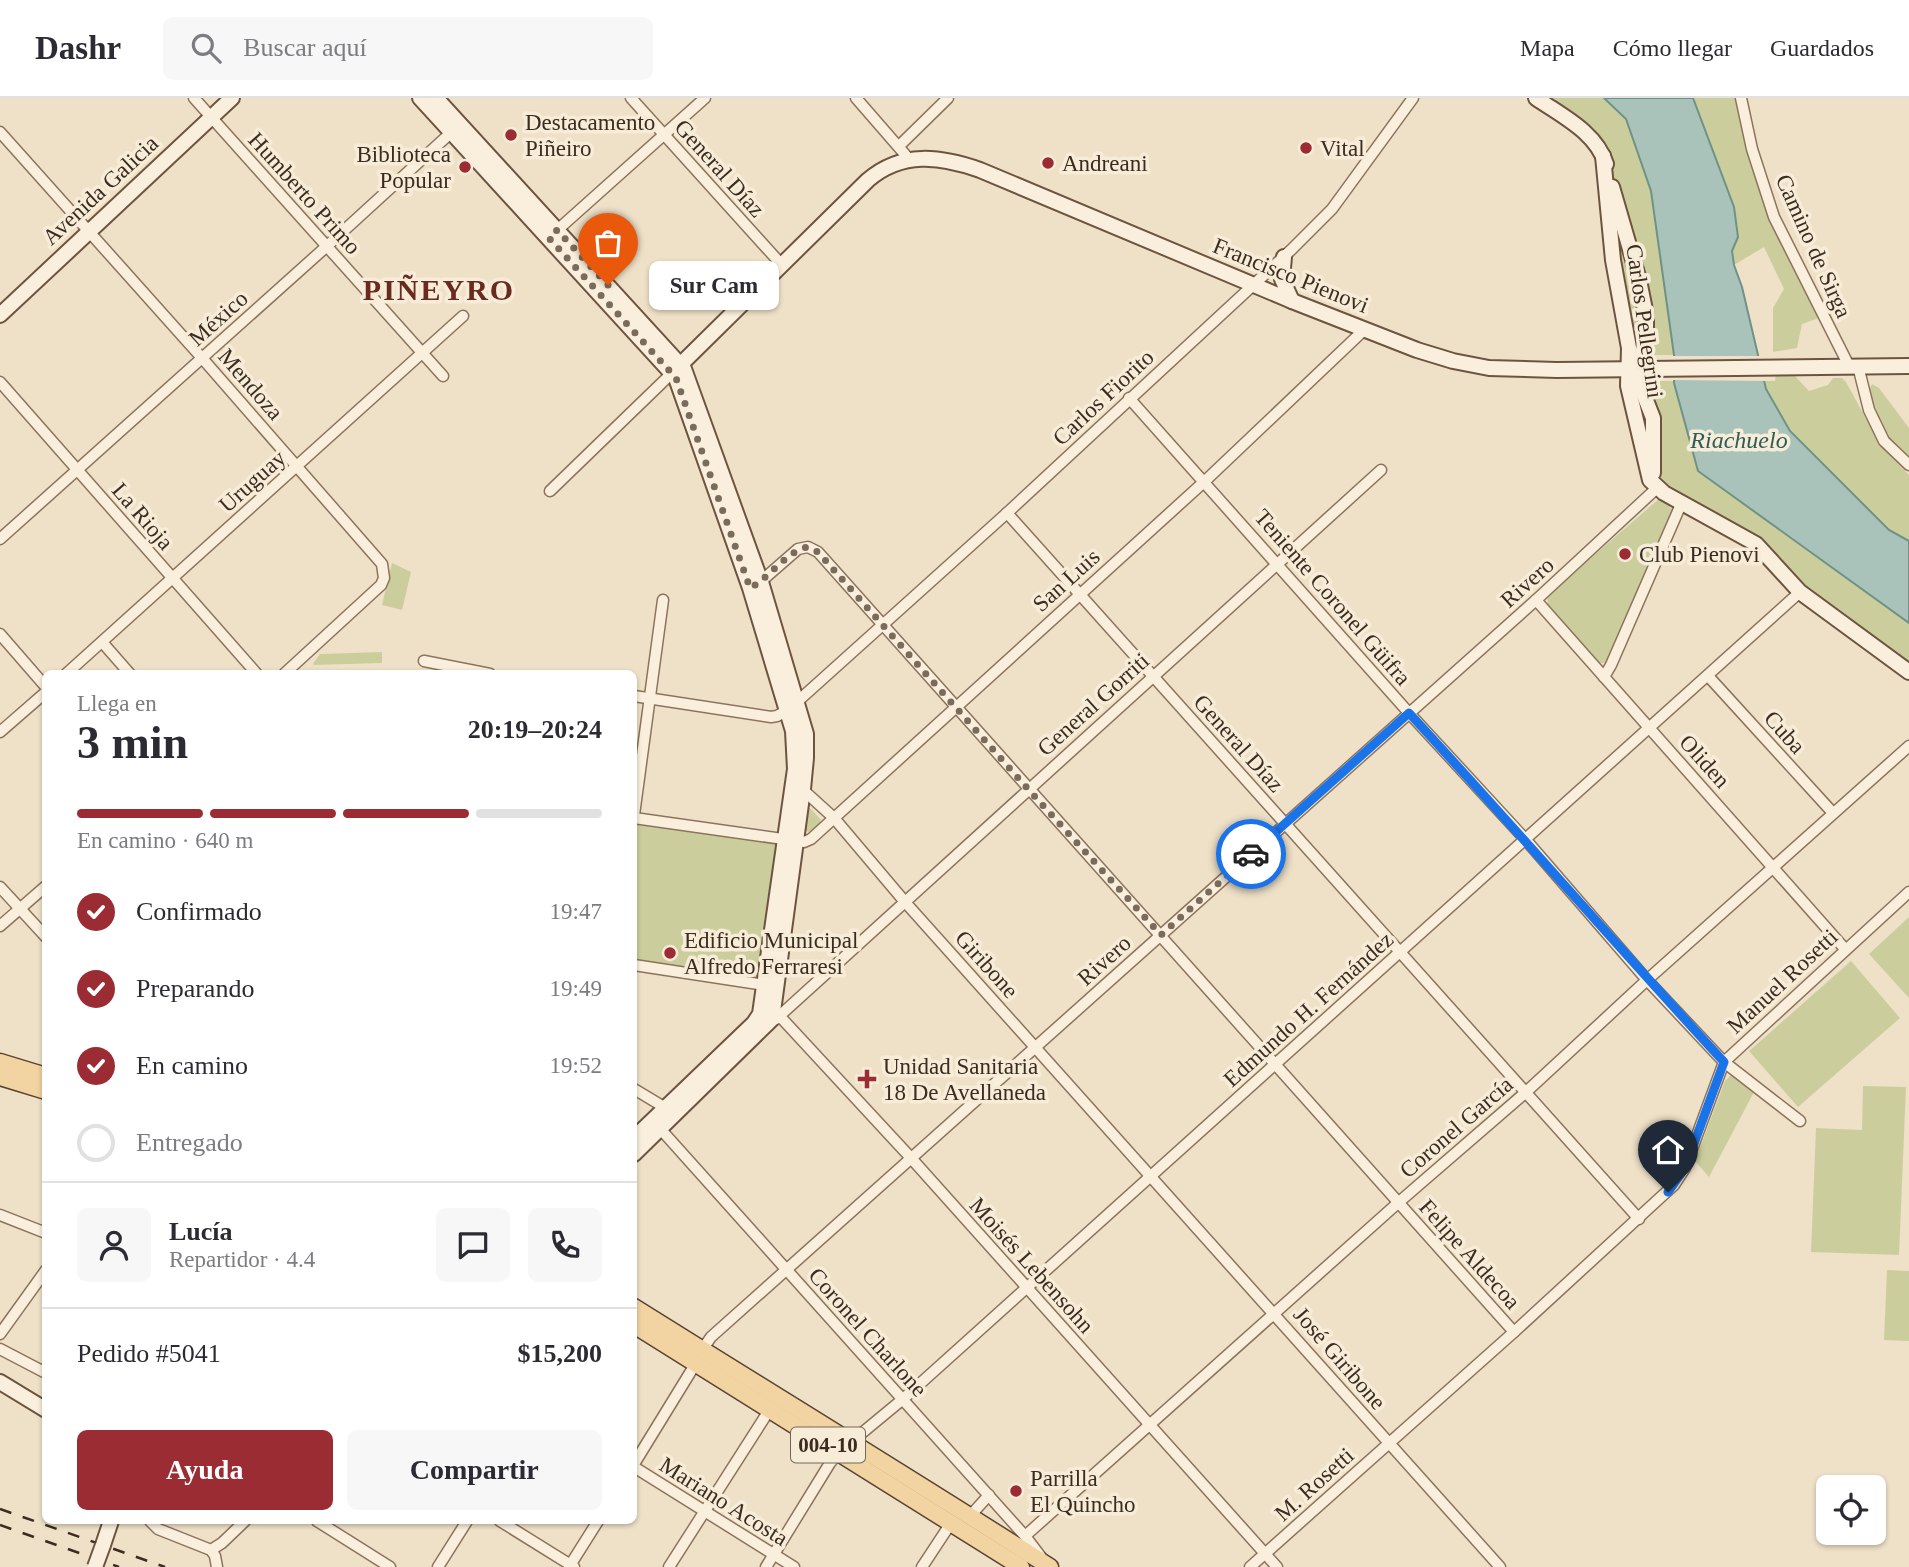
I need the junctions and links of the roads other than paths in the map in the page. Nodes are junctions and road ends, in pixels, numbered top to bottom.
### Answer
1 (194, 98) edge
2 (232, 98) edge
3 (420, 98) edge
4 (436, 98) edge
5 (631, 98) edge
6 (705, 98) edge
7 (856, 98) edge
8 (948, 98) edge
9 (1413, 98) edge
10 (1536, 98) edge
11 (1741, 98) edge
12 (211, 118) junction
13 (456, 128) junction
14 (0, 132) edge
15 (663, 135) junction
16 (899, 146) junction
17 (1603, 156) junction
18 (909, 159) junction
19 (89, 233) junction
20 (553, 234) junction
21 (327, 246) junction
22 (1284, 257) junction
23 (780, 264) junction
24 (1255, 286) junction
25 (1641, 288) junction
26 (1618, 292) junction
27 (1292, 301) junction
28 (1644, 306) junction
29 (1622, 310) junction
30 (0, 315) edge
31 (463, 316) dead end
32 (1364, 330) junction
33 (421, 353) junction
34 (202, 358) junction
35 (1854, 366) junction
36 (1909, 366) edge
37 (677, 368) junction
38 (1633, 370) junction
39 (443, 376) dead end
40 (0, 382) edge
41 (1129, 398) junction
42 (1653, 422) junction
43 (1637, 424) junction
44 (1909, 465) edge
45 (298, 467) junction
46 (77, 470) junction
47 (1381, 470) dead end
48 (1205, 481) junction
49 (1658, 487) junction
50 (550, 491) dead end
51 (1682, 502) junction
52 (1007, 513) junction
53 (0, 539) edge
54 (1278, 565) junction
55 (172, 578) junction
56 (756, 585) junction
57 (1800, 592) junction
58 (1080, 594) junction
59 (663, 600) dead end
60 (1536, 600) junction
61 (882, 625) junction
62 (0, 634) edge
63 (102, 642) junction
64 (424, 661) dead end
65 (70, 670) edge
66 (126, 670) edge
67 (253, 670) edge
68 (288, 670) edge
69 (456, 670) edge
70 (1909, 672) edge
71 (1153, 676) junction
72 (1604, 677) junction
73 (1709, 677) junction
74 (42, 682) edge
75 (42, 695) edge
76 (637, 696) edge
77 (650, 698) junction
78 (956, 706) junction
79 (792, 707) junction
80 (1409, 713) junction
81 (1650, 729) junction
82 (0, 732) edge
83 (1909, 746) edge
84 (798, 785) junction
85 (1028, 789) junction
86 (637, 794) edge
87 (1833, 813) junction
88 (637, 816) edge
89 (834, 818) junction
90 (1285, 823) junction
91 (790, 840) junction
92 (1526, 840) junction
93 (1773, 866) junction
94 (0, 887) edge
95 (42, 890) edge
96 (1909, 892) edge
97 (905, 902) junction
98 (20, 909) junction
99 (0, 926) edge
100 (42, 933) edge
101 (1161, 935) junction
102 (1845, 949) junction
103 (1401, 953) junction
104 (637, 965) edge
105 (1647, 980) junction
106 (765, 985) junction
107 (775, 1016) junction
108 (1036, 1047) junction
109 (0, 1062) edge
110 (1724, 1062) junction
111 (1276, 1064) junction
112 (42, 1075) edge
113 (0, 1077) edge
114 (42, 1090) edge
115 (637, 1091) edge
116 (1525, 1093) junction
117 (669, 1111) junction
118 (1800, 1121) dead end
119 (656, 1124) junction
120 (637, 1136) edge
121 (637, 1150) edge
122 (911, 1158) junction
123 (1150, 1176) junction
124 (1399, 1202) junction
125 (0, 1215) edge
126 (1639, 1219) junction
127 (42, 1231) edge
128 (786, 1270) junction
129 (42, 1276) edge
130 (1026, 1287) junction
131 (637, 1309) edge
132 (1275, 1313) junction
133 (637, 1326) edge
134 (1514, 1332) junction
135 (0, 1334) edge
136 (0, 1349) edge
137 (699, 1356) junction
138 (42, 1371) edge
139 (0, 1382) edge
140 (902, 1399) junction
141 (42, 1408) edge
142 (770, 1409) junction
143 (1149, 1425) junction
144 (1389, 1443) junction
145 (845, 1448) junction
146 (637, 1460) edge
147 (637, 1467) edge
148 (989, 1495) junction
149 (705, 1511) junction
150 (971, 1516) junction
151 (951, 1523) junction
152 (110, 1524) edge
153 (153, 1524) edge
154 (242, 1524) edge
155 (322, 1524) edge
156 (465, 1524) edge
157 (505, 1524) edge
158 (596, 1524) edge
159 (1025, 1536) junction
160 (211, 1550) junction
161 (1265, 1553) junction
162 (774, 1554) junction
163 (1048, 1565) edge
164 (571, 1566) edge
165 (95, 1567) edge
166 (216, 1567) edge
167 (390, 1567) edge
168 (438, 1567) edge
169 (669, 1567) edge
170 (766, 1567) edge
171 (794, 1567) edge
172 (922, 1567) edge
173 (1021, 1567) edge
174 (1250, 1567) edge
175 (1277, 1567) edge
176 (1500, 1567) edge

1 - 12 street, Humberto Primo
2 - 12 main road, Avenida Galicia
3 - 13 main road
4 - 13 main road
5 - 15 street, General Díaz
6 - 15 street
7 - 16 street
8 - 16 street
9 - 22 street, Carlos Fiorito
10 - 17 main road, Carlos Pellegrini
11 - 35 street, Camino de Sirga
12 - 19 main road, Avenida Galicia
12 - 21 street, Humberto Primo
13 - 20 main road
13 - 21 street, México
14 - 19 street, Mendoza
15 - 20 street
15 - 23 street, General Díaz
16 - 18 street
17 - 25 main road, Carlos Pellegrini
17 - 26 main road, Carlos Pellegrini
18 - 23 main road
18 - 24 main road, Francisco Pienovi
19 - 30 main road, Avenida Galicia
19 - 34 street, Mendoza
20 - 37 main road
21 - 33 street, Humberto Primo
21 - 34 street, México
22 - 24 street, Carlos Fiorito
22 - 27 main road
23 - 37 main road
24 - 27 main road, Francisco Pienovi
24 - 41 street, Carlos Fiorito
25 - 26 main road
25 - 28 main road, Carlos Pellegrini
26 - 29 main road, Carlos Pellegrini
27 - 32 main road, Francisco Pienovi
28 - 29 main road
28 - 38 main road, Carlos Pellegrini
29 - 38 main road, Carlos Pellegrini
31 - 33 street, Uruguay
32 - 38 main road, Francisco Pienovi
32 - 48 street, San Luis
33 - 39 street, Humberto Primo
33 - 45 street, Uruguay
34 - 45 street, Mendoza
34 - 46 street, México
35 - 36 main road, Francisco Pienovi
35 - 38 main road, Francisco Pienovi
35 - 44 street, Camino de Sirga
37 - 50 street
37 - 56 main road
38 - 42 main road, Carlos Pellegrini
38 - 43 main road, Carlos Pellegrini
40 - 46 street, La Rioja
41 - 48 street, Teniente Coronel Güifra
41 - 52 street, Carlos Fiorito
42 - 43 main road
42 - 49 main road, Carlos Pellegrini
43 - 49 main road, Carlos Pellegrini
45 - 55 street, Uruguay
45 - 68 street, Mendoza
46 - 53 street, México
46 - 55 street, La Rioja
47 - 54 street, General Gorriti
48 - 54 street, Teniente Coronel Güifra
48 - 58 street, San Luis
49 - 51 main road
49 - 60 street, Rivero
51 - 57 main road
51 - 72 street
52 - 58 street, General Díaz
52 - 61 street, Carlos Fiorito
54 - 71 street, General Gorriti
54 - 80 street, Teniente Coronel Güifra
55 - 63 street, Uruguay
55 - 67 street, La Rioja
56 - 61 street, Felipe Aldecoa
56 - 79 main road
57 - 70 main road
57 - 73 street, Edmundo H. Fernández
58 - 71 street, General Díaz
58 - 78 street, San Luis
59 - 77 street
60 - 72 street, Oliden
60 - 80 street, Rivero
61 - 78 street, Felipe Aldecoa
61 - 79 street, Carlos Fiorito
62 - 74 street
63 - 65 street, Uruguay
63 - 66 street
64 - 69 street
71 - 85 street, General Gorriti
71 - 90 street, General Díaz
72 - 81 street, Oliden
73 - 81 street, Edmundo H. Fernández
73 - 87 street, Cuba
75 - 82 street
76 - 77 street
77 - 79 street
77 - 86 street
78 - 85 street, Felipe Aldecoa
78 - 89 street, San Luis
79 - 84 main road
80 - 90 street, Rivero
80 - 92 street, Teniente Coronel Güifra
81 - 92 street, Edmundo H. Fernández
81 - 93 street, Oliden
83 - 87 street, Coronel García
84 - 89 street, Giribone
84 - 91 main road
85 - 97 street, General Gorriti
85 - 101 street, Felipe Aldecoa
87 - 93 street, Coronel García
88 - 91 street
89 - 91 street, San Luis
89 - 97 street, Giribone
90 - 101 street, Rivero
90 - 103 street, General Díaz
91 - 106 main road
91 - 107 main road
92 - 103 street, Edmundo H. Fernández
92 - 105 street, Teniente Coronel Güifra
93 - 102 street, Oliden
93 - 105 street, Coronel García
94 - 98 street
95 - 98 street
96 - 102 street, Manuel Rosetti
97 - 107 street, General Gorriti
97 - 108 street, Giribone
98 - 99 street
98 - 100 street
101 - 108 street, Rivero
101 - 111 street, Felipe Aldecoa
102 - 110 street, Manuel Rosetti
103 - 111 street, Edmundo H. Fernández
103 - 116 street, General Díaz
104 - 106 street
105 - 110 street, Teniente Coronel Güifra
105 - 116 street, Coronel García
106 - 107 street, Moisés Lebensohn
106 - 117 main road
107 - 117 main road
107 - 122 street, Moisés Lebensohn
108 - 122 street, Rivero
108 - 123 street, Giribone
109 - 112 main road
110 - 118 street, Teniente Coronel Güifra
110 - 126 street, Manuel Rosetti
111 - 123 street, Edmundo H. Fernández
111 - 124 street, Felipe Aldecoa
113 - 114 main road
115 - 117 street
116 - 124 street, Coronel García
116 - 126 street, General Díaz
117 - 119 main road
119 - 120 main road
119 - 121 main road
119 - 128 street, Coronel Charlone
122 - 128 street, Rivero
122 - 130 street, Moisés Lebensohn
123 - 130 street, Edmundo H. Fernández
123 - 132 street, José Giribone
124 - 132 street, Coronel García
124 - 134 street, Felipe Aldecoa
125 - 127 street
126 - 134 street, Manuel Rosetti
128 - 137 street, Rivero
128 - 140 street, Coronel Charlone
129 - 135 street
130 - 140 street, Edmundo H. Fernández
130 - 143 street, Moisés Lebensohn
131 - 137 main road, 004-10
132 - 143 street, Coronel García
132 - 144 street, José Giribone
133 - 137 main road, 004-10
134 - 144 street, Manuel Rosetti
136 - 138 street
137 - 142 main road, 004-10
137 - 145 main road, 004-10
137 - 146 street, Rivero
139 - 141 main road
140 - 145 street, Edmundo H. Fernández
140 - 148 street, Coronel Charlone
142 - 145 main road, 004-10
142 - 149 street
143 - 159 street, Coronel García
143 - 161 street, Moisés Lebensohn
144 - 161 street, M. Rosetti
144 - 176 street, José Giribone
145 - 150 main road, 004-10
145 - 151 main road, 004-10
145 - 162 street, Edmundo H. Fernández
147 - 149 street, Mariano Acosta
148 - 150 street
148 - 159 street, Coronel Charlone
149 - 162 street, Mariano Acosta
149 - 169 street
150 - 163 main road, 004-10
151 - 172 street
151 - 173 main road, 004-10
152 - 165 main road, bridge
153 - 160 street
154 - 160 street
155 - 167 street
156 - 168 street
157 - 164 street
158 - 164 street
159 - 163 street, Coronel Charlone
160 - 166 street
161 - 174 street
161 - 175 street, Moisés Lebensohn
162 - 170 street, Edmundo H. Fernández
162 - 171 street, Mariano Acosta

